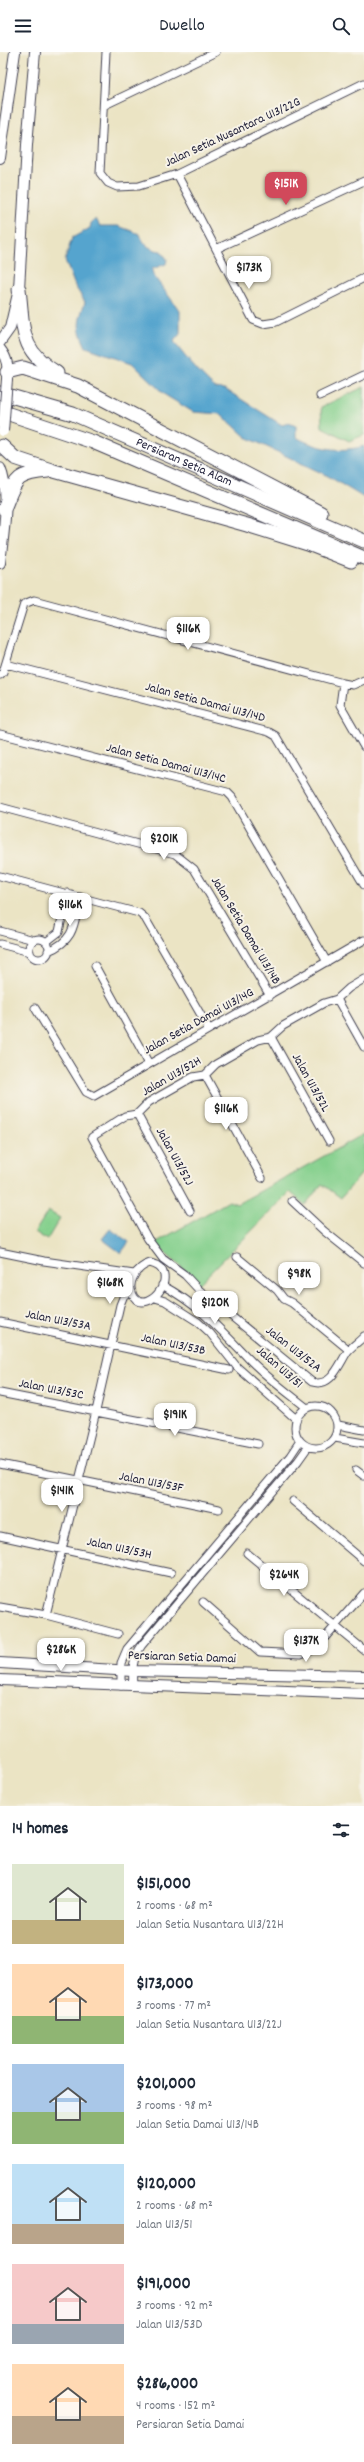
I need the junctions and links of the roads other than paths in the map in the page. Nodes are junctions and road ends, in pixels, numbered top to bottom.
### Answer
1 (15, 52) edge
2 (35, 52) edge
3 (106, 52) edge
4 (216, 52) edge
5 (364, 83) edge
6 (105, 105) junction
7 (0, 158) edge
8 (177, 174) junction
9 (364, 181) edge
10 (216, 249) junction
11 (364, 278) edge
12 (19, 289) junction
13 (0, 342) edge
14 (0, 349) edge
15 (364, 375) edge
16 (7, 376) junction
17 (78, 386) junction
18 (0, 393) edge
19 (320, 396) dead end
20 (0, 412) edge
21 (1, 447) edge
22 (0, 468) edge
23 (54, 471) junction
24 (4, 509) junction
25 (351, 534) junction
26 (364, 541) edge
27 (364, 558) edge
28 (0, 563) edge
29 (364, 566) edge
30 (6, 664) junction
31 (0, 675) edge
32 (364, 680) edge
33 (343, 683) junction
34 (0, 734) edge
35 (364, 747) edge
36 (0, 806) edge
37 (0, 876) edge
38 (364, 885) edge
39 (66, 893) junction
40 (80, 897) junction
41 (1, 931) edge
42 (34, 940) junction
43 (364, 940) edge
44 (46, 942) junction
45 (0, 944) edge
46 (48, 951) junction
47 (30, 952) junction
48 (327, 962) junction
49 (94, 966) dead end
50 (364, 979) edge
51 (270, 996) junction
52 (337, 999) junction
53 (35, 1008) dead end
54 (209, 1029) junction
55 (271, 1037) junction
56 (364, 1047) edge
57 (149, 1064) junction
58 (205, 1075) junction
59 (137, 1114) junction
60 (329, 1140) dead end
61 (262, 1178) dead end
62 (292, 1201) dead end
63 (190, 1211) dead end
64 (0, 1252) edge
65 (237, 1257) dead end
66 (163, 1259) junction
67 (364, 1263) edge
68 (158, 1265) junction
69 (134, 1274) junction
70 (162, 1285) junction
71 (132, 1292) junction
72 (155, 1298) junction
73 (0, 1322) edge
74 (364, 1336) edge
75 (111, 1344) junction
76 (349, 1350) junction
77 (229, 1370) dead end
78 (0, 1393) edge
79 (307, 1408) junction
80 (96, 1411) junction
81 (296, 1419) junction
82 (338, 1425) junction
83 (364, 1430) edge
84 (335, 1438) junction
85 (300, 1441) junction
86 (364, 1443) edge
87 (258, 1444) dead end
88 (308, 1447) junction
89 (0, 1464) edge
90 (356, 1470) dead end
91 (364, 1476) edge
92 (79, 1481) junction
93 (293, 1501) dead end
94 (219, 1509) dead end
95 (0, 1536) edge
96 (63, 1549) junction
97 (247, 1553) dead end
98 (364, 1560) edge
99 (171, 1572) dead end
100 (364, 1593) edge
101 (203, 1602) dead end
102 (0, 1607) edge
103 (46, 1615) junction
104 (334, 1626) junction
105 (118, 1634) dead end
106 (364, 1650) edge
107 (0, 1663) edge
108 (121, 1670) junction
109 (132, 1671) junction
110 (364, 1676) edge
111 (0, 1680) edge
112 (122, 1686) junction
113 (133, 1686) junction
114 (364, 1694) edge

1 - 7 street
2 - 12 street
3 - 6 street
4 - 6 street
5 - 8 street, Jalan Setia Nusantara U13/22G
6 - 8 street, Jalan Setia Nusantara U13/22G
8 - 10 street
9 - 10 street
10 - 11 street
12 - 13 street
12 - 17 highway
14 - 16 street
15 - 19 street
16 - 17 highway
16 - 21 street, bridge
17 - 25 highway
18 - 25 highway, Persiaran Setia Alam
20 - 27 highway, Persiaran Setia Alam
21 - 23 highway
22 - 24 street
23 - 24 highway
23 - 29 highway
24 - 28 street
25 - 26 highway, Persiaran Setia Alam
30 - 31 street
30 - 33 street
30 - 38 street, Jalan Setia Damai U13/14D
32 - 33 street
33 - 35 street
34 - 48 street, Jalan Setia Damai U13/14C
36 - 51 street, Jalan Setia Damai U13/14B
37 - 39 street
39 - 40 street
39 - 44 street
40 - 46 street
40 - 54 street
41 - 42 street
41 - 45 street
42 - 44 street
42 - 47 street
43 - 48 street, Jalan Setia Damai U13/14G
44 - 46 street
45 - 47 street
46 - 47 street
48 - 51 street, Jalan Setia Damai U13/14G
49 - 57 street
50 - 52 street, Jalan U13/52H
51 - 54 street, Jalan Setia Damai U13/14G
52 - 55 street, Jalan U13/52H
52 - 56 street
53 - 57 street, Jalan Setia Damai U13/14G
54 - 57 street, Jalan Setia Damai U13/14G
55 - 58 street, Jalan U13/52H
55 - 60 street, Jalan U13/52L
58 - 59 street, Jalan U13/52H
58 - 61 street
59 - 63 street, Jalan U13/52J
59 - 66 street, Jalan U13/52H
62 - 67 street
64 - 69 street
65 - 76 street
66 - 68 street
66 - 76 street, Jalan U13/52A
68 - 69 street
68 - 70 street
69 - 71 street
70 - 72 street
70 - 79 street, Jalan U13/51
71 - 72 street
71 - 75 street
72 - 81 street, Jalan U13/51
73 - 75 street, Jalan U13/53A
74 - 76 street, Jalan U13/52A
75 - 77 street, Jalan U13/53B
75 - 80 street
78 - 80 street, Jalan U13/53C
79 - 81 street
79 - 82 street
80 - 87 street, Jalan U13/53C
80 - 92 street
81 - 85 street
82 - 83 street
82 - 84 street
84 - 86 street
84 - 88 street
85 - 88 street
85 - 108 street
88 - 109 street
89 - 92 street, Jalan U13/53F
90 - 91 street
92 - 94 street, Jalan U13/53F
92 - 96 street
93 - 98 street
95 - 96 street, Jalan U13/53H
96 - 99 street, Jalan U13/53H
96 - 103 street
97 - 104 street
100 - 104 street
101 - 104 street
102 - 103 street
103 - 105 street
104 - 106 street
107 - 108 street, Persiaran Setia Damai
108 - 109 street, Persiaran Setia Damai
108 - 112 street
109 - 110 street, Persiaran Setia Damai
109 - 113 street
111 - 112 street
112 - 113 street
113 - 114 street

